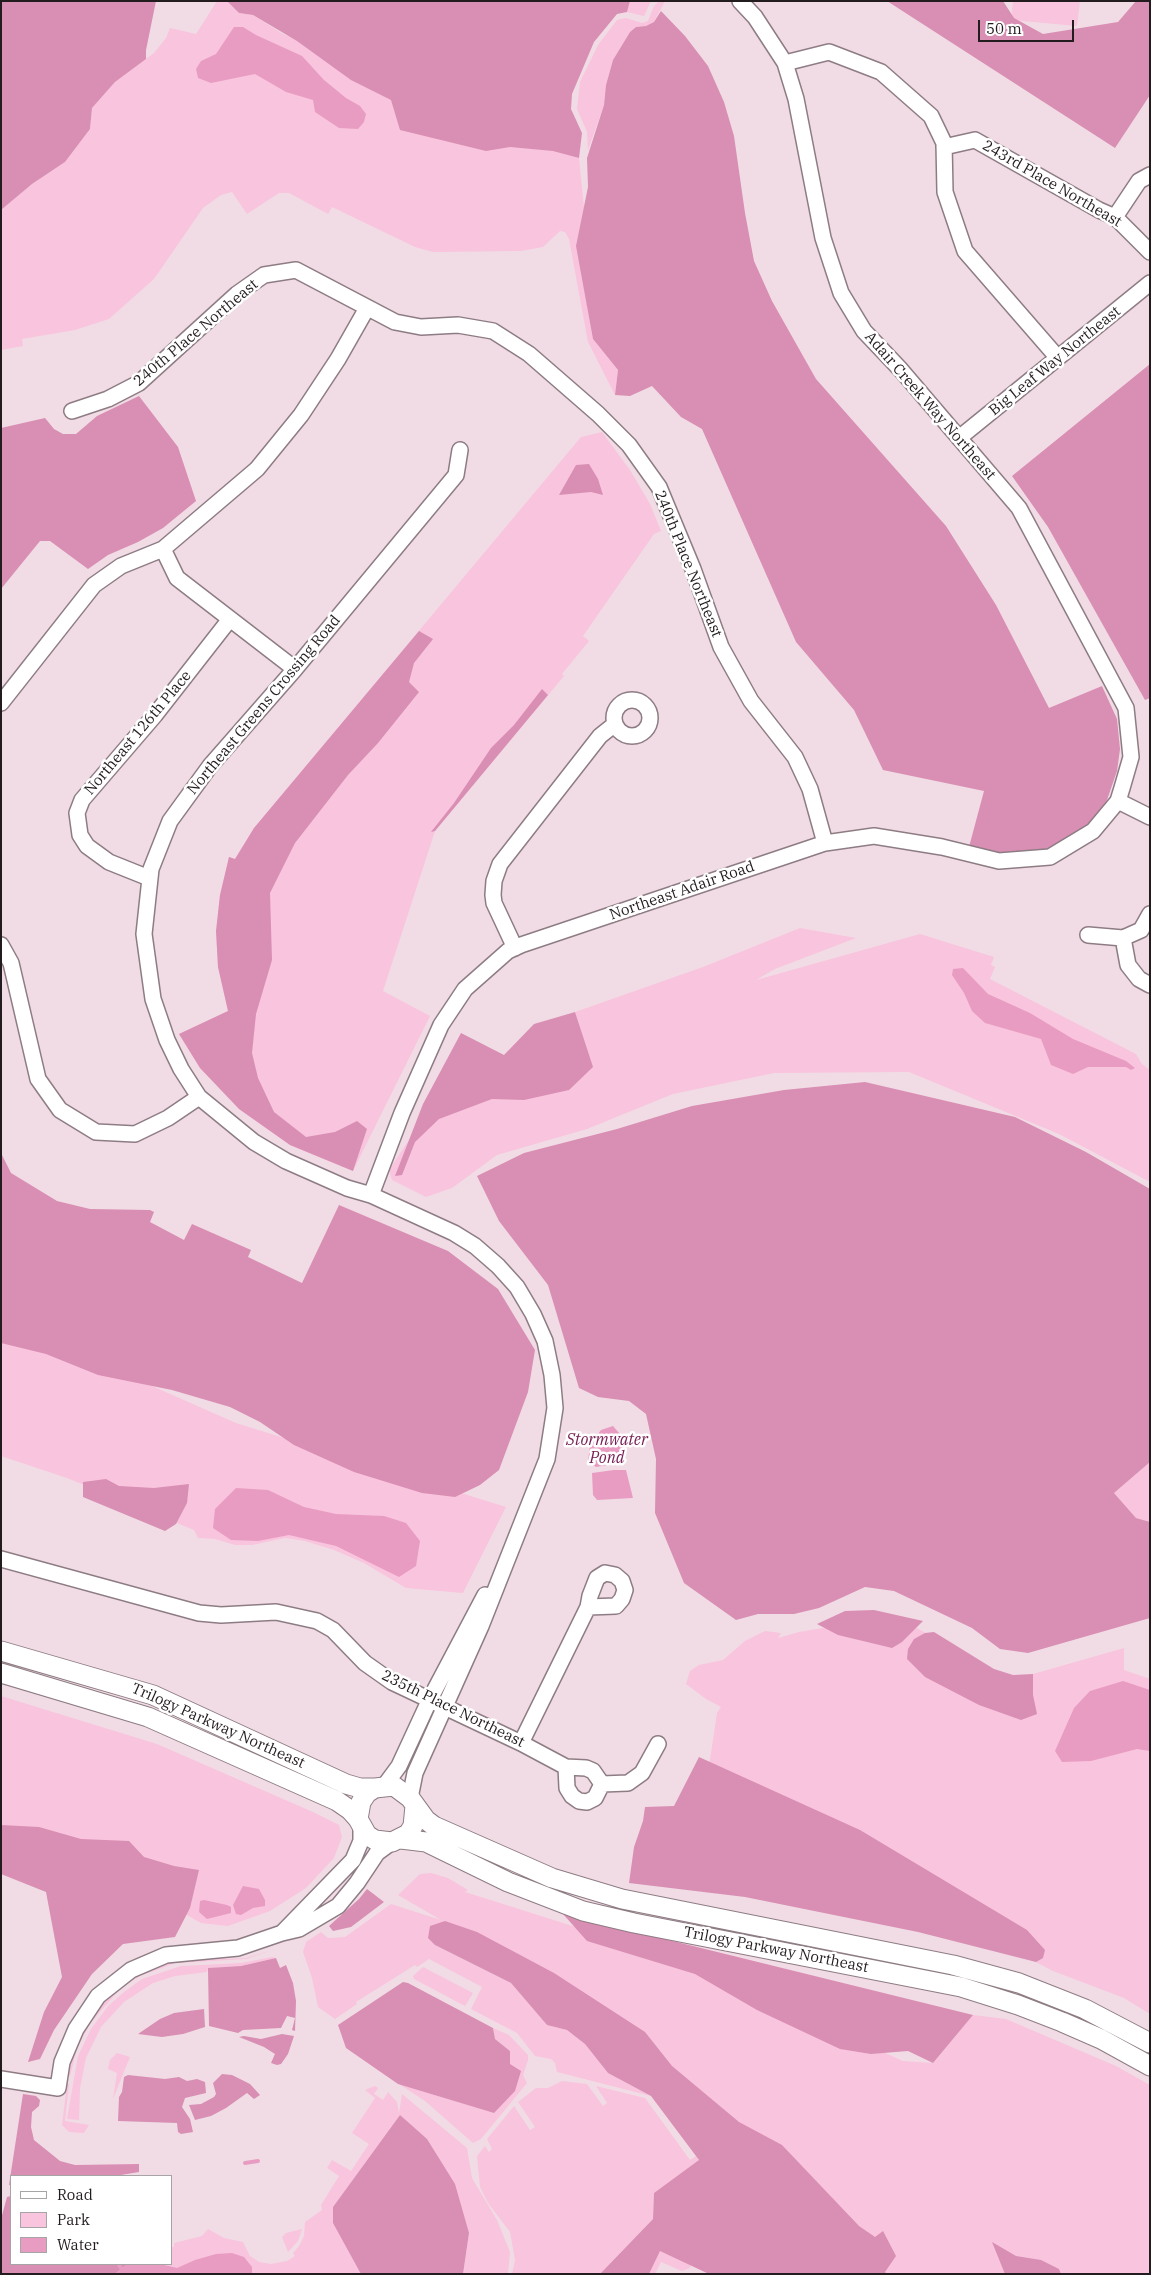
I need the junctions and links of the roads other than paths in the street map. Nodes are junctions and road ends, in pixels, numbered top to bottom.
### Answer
1 (740, 1) edge
2 (785, 63) junction
3 (944, 147) junction
4 (1150, 175) edge
5 (1115, 217) junction
6 (1150, 252) edge
7 (1150, 284) edge
8 (367, 308) junction
9 (1058, 358) junction
10 (72, 411) dead end
11 (960, 438) junction
12 (460, 450) dead end
13 (163, 548) junction
14 (230, 620) junction
15 (295, 669) junction
16 (1, 702) edge
17 (615, 724) dead end
18 (1118, 801) junction
19 (1150, 817) edge
20 (825, 843) junction
21 (149, 878) junction
22 (1150, 914) edge
23 (1088, 935) dead end
24 (1123, 938) junction
25 (1, 945) edge
26 (515, 948) junction
27 (1150, 985) edge
28 (199, 1097) junction
29 (371, 1195) junction
30 (518, 1532) junction
31 (1, 1559) edge
32 (588, 1607) dead end
33 (1, 1651) edge
34 (1, 1673) edge
35 (430, 1699) junction
36 (446, 1707) junction
37 (520, 1742) junction
38 (658, 1744) dead end
39 (566, 1767) junction
40 (602, 1784) junction
41 (380, 1787) junction
42 (413, 1802) junction
43 (360, 1824) junction
44 (397, 1841) junction
45 (282, 1933) junction
46 (1150, 2043) edge
47 (1150, 2066) edge
48 (1, 2079) edge

1 - 2 street, Adair Creek Way Northeast
2 - 3 street
2 - 11 street, Adair Creek Way Northeast
3 - 5 street, 243rd Place Northeast
3 - 9 street
4 - 5 street
5 - 6 street, 243rd Place Northeast
7 - 9 street, Big Leaf Way Northeast
8 - 10 street, 240th Place Northeast
8 - 13 street
8 - 20 street, 240th Place Northeast
9 - 11 street, Big Leaf Way Northeast
11 - 18 street, Adair Creek Way Northeast
12 - 15 street, Northeast Greens Crossing Road
13 - 14 street
13 - 16 street
14 - 15 street
14 - 21 street, Northeast 126th Place
15 - 21 street, Northeast Greens Crossing Road
17 - 26 street
18 - 19 street
18 - 20 street, Northeast Adair Road
20 - 26 street, Northeast Adair Road
21 - 28 street, Northeast Greens Crossing Road
22 - 24 street
23 - 24 street
24 - 27 street
25 - 28 street
26 - 29 street, Northeast Adair Road
28 - 29 street, Northeast Greens Crossing Road
29 - 30 street, Northeast Greens Crossing Road
30 - 35 street, Northeast Greens Crossing Road
30 - 36 street, Northeast Greens Crossing Road
31 - 35 street, 235th Place Northeast
32 - 37 street
33 - 41 street, Trilogy Parkway Northeast
34 - 43 street, Trilogy Parkway Northeast
35 - 36 street, 235th Place Northeast
35 - 41 street, Northeast Greens Crossing Road
36 - 37 street, 235th Place Northeast
36 - 42 street, Northeast Greens Crossing Road
37 - 39 street, 235th Place Northeast
38 - 40 street
39 - 40 street, 235th Place Northeast
39 - 40 street
41 - 42 street
41 - 43 street
42 - 44 street
42 - 46 street, Trilogy Parkway Northeast
43 - 44 street
43 - 45 street
44 - 45 street
44 - 47 street, Trilogy Parkway Northeast
45 - 48 street

